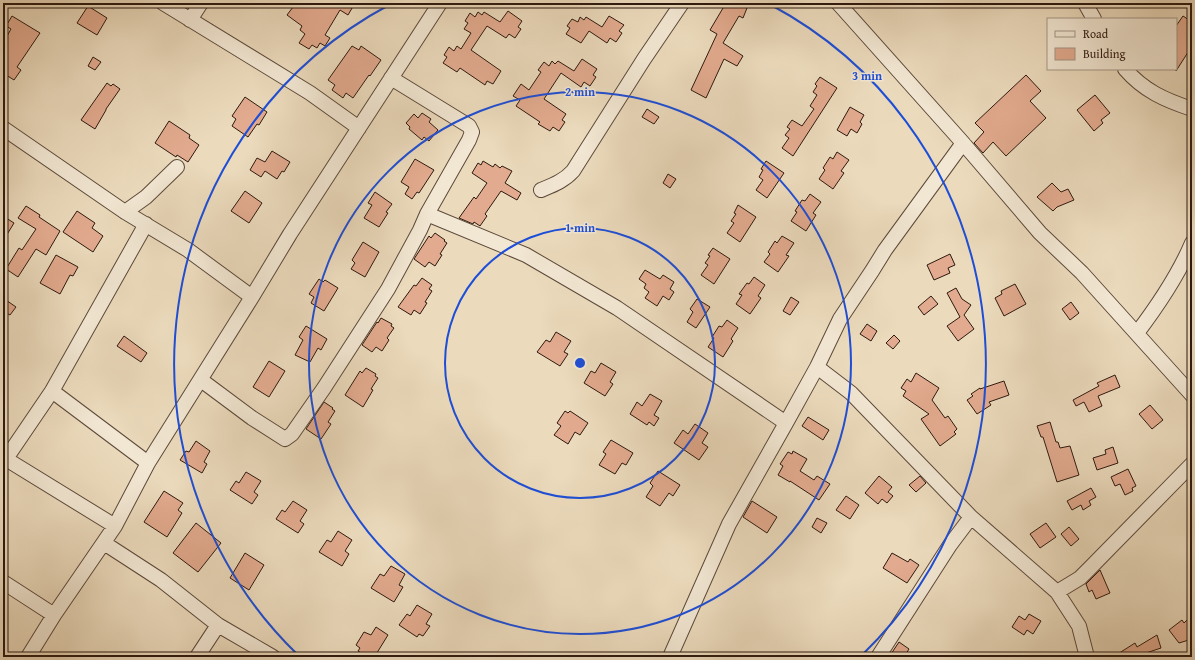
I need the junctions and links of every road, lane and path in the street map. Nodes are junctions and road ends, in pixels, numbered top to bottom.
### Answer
1 (163, 3) edge
2 (201, 3) edge
3 (440, 3) edge
4 (682, 3) edge
5 (838, 3) edge
6 (1085, 3) edge
7 (1093, 18) edge
8 (190, 20) junction
9 (1127, 70) edge
10 (391, 78) junction
11 (1192, 109) edge
12 (3, 128) edge
13 (359, 128) junction
14 (963, 143) junction
15 (177, 167) dead end
16 (542, 190) dead end
17 (125, 212) junction
18 (427, 214) junction
19 (146, 224) junction
20 (1192, 243) edge
21 (252, 297) junction
22 (1137, 333) junction
23 (817, 367) junction
24 (201, 380) junction
25 (52, 391) junction
26 (1192, 395) edge
27 (786, 424) junction
28 (5, 461) edge
29 (148, 463) junction
30 (1192, 464) edge
31 (971, 517) junction
32 (115, 526) junction
33 (104, 543) junction
34 (3, 582) edge
35 (1057, 592) junction
36 (54, 614) junction
37 (218, 625) junction
38 (28, 657) edge
39 (197, 657) edge
40 (273, 657) edge
41 (670, 657) edge
42 (878, 657) edge
43 (1087, 657) edge

1 - 8 street
2 - 8 street
3 - 10 street
4 - 16 street
5 - 14 street
6 - 7 street
8 - 13 street
9 - 11 street
10 - 13 street
10 - 18 street
12 - 17 street
13 - 21 street
14 - 22 street
14 - 23 street
15 - 17 street
17 - 19 street
18 - 24 street
18 - 27 street
19 - 21 street
19 - 25 street
20 - 22 street
21 - 24 street
22 - 26 street
23 - 27 street
23 - 31 street
24 - 29 street
25 - 28 street
25 - 29 street
27 - 41 street
28 - 32 street
29 - 32 street
30 - 35 street
31 - 35 street
31 - 42 street
32 - 33 street
33 - 36 street
33 - 37 street
34 - 36 street
35 - 43 street
36 - 38 street
37 - 39 street
37 - 40 street

